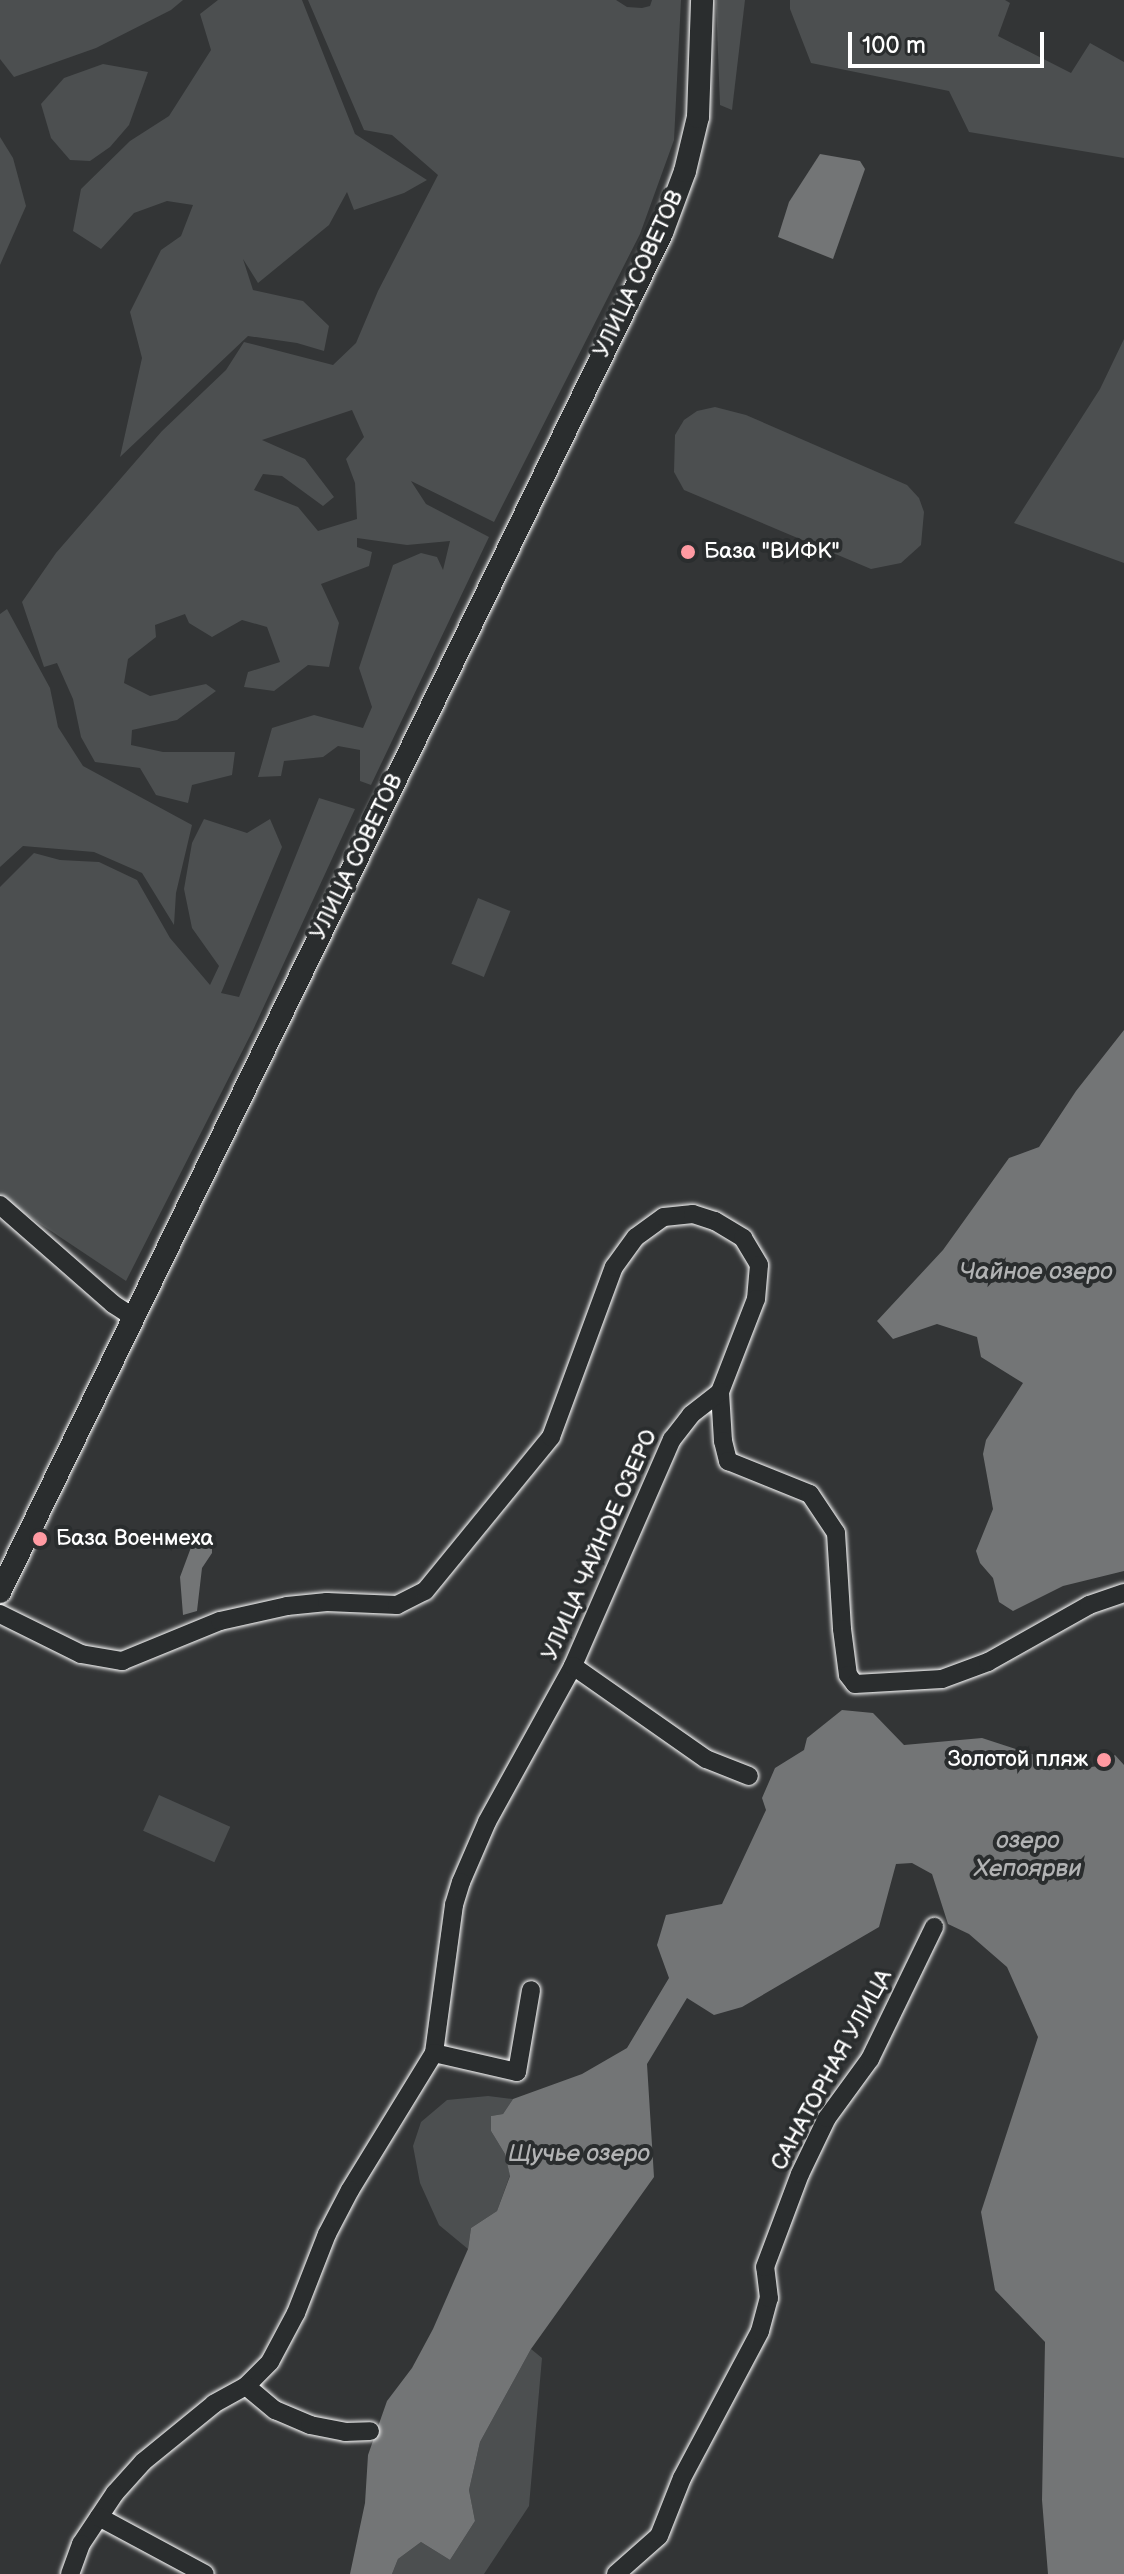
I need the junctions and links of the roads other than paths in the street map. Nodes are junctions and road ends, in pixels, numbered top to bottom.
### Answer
1 (702, 0) edge
2 (0, 1205) edge
3 (133, 1317) junction
4 (720, 1392) junction
5 (0, 1592) edge
6 (1124, 1593) edge
7 (0, 1614) edge
8 (573, 1666) junction
9 (749, 1776) dead end
10 (934, 1927) dead end
11 (531, 1990) dead end
12 (434, 2053) junction
13 (246, 2386) junction
14 (370, 2431) dead end
15 (99, 2517) junction
16 (70, 2574) edge
17 (205, 2574) edge
18 (616, 2574) edge

1 - 3 main road, УЛИЦА СОВЕТОВ
2 - 3 street
3 - 5 main road, УЛИЦА СОВЕТОВ
4 - 6 street
4 - 7 street
4 - 8 street, УЛИЦА ЧАЙНОЕ ОЗЕРО
8 - 9 street
8 - 12 street, УЛИЦА ЧАЙНОЕ ОЗЕРО
10 - 18 street, САНАТОРНАЯ УЛИЦА
11 - 12 street
12 - 13 street, УЛИЦА ЧАЙНОЕ ОЗЕРО
13 - 14 street
13 - 15 street, УЛИЦА ЧАЙНОЕ ОЗЕРО
15 - 16 street, УЛИЦА ЧАЙНОЕ ОЗЕРО
15 - 17 street

